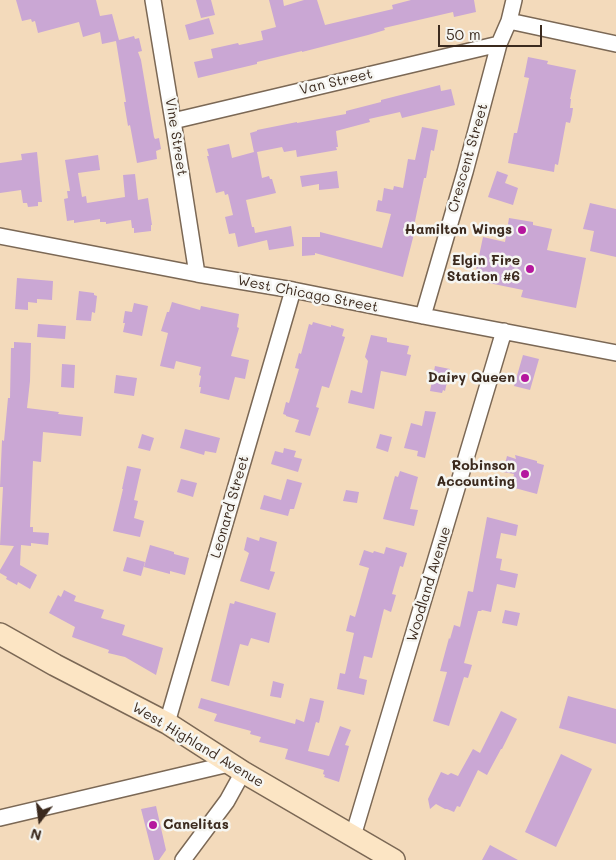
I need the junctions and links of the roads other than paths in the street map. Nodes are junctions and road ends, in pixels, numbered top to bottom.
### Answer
1 (153, 0) edge
2 (514, 0) edge
3 (509, 21) junction
4 (499, 44) junction
5 (616, 44) edge
6 (174, 121) junction
7 (0, 236) edge
8 (197, 274) junction
9 (293, 290) junction
10 (423, 316) junction
11 (504, 331) junction
12 (616, 353) edge
13 (0, 634) edge
14 (167, 723) junction
15 (236, 768) junction
16 (0, 818) edge
17 (352, 836) junction
18 (183, 860) edge
19 (394, 860) edge

1 - 6 street, Vine Street
2 - 3 street, Crescent Street
3 - 4 street, Crescent Street
3 - 5 street
4 - 6 street, Van Street
4 - 10 street, Crescent Street
6 - 8 street, Vine Street
7 - 8 street, West Chicago Street
8 - 9 street, West Chicago Street
9 - 10 street, West Chicago Street
9 - 14 street, Leonard Street
10 - 11 street, West Chicago Street
11 - 12 street, West Chicago Street
11 - 17 street, Woodland Avenue
13 - 14 main road, West Highland Avenue
14 - 15 main road, West Highland Avenue
15 - 16 street
15 - 17 main road, West Highland Avenue
15 - 18 street
17 - 19 main road, West Highland Avenue

